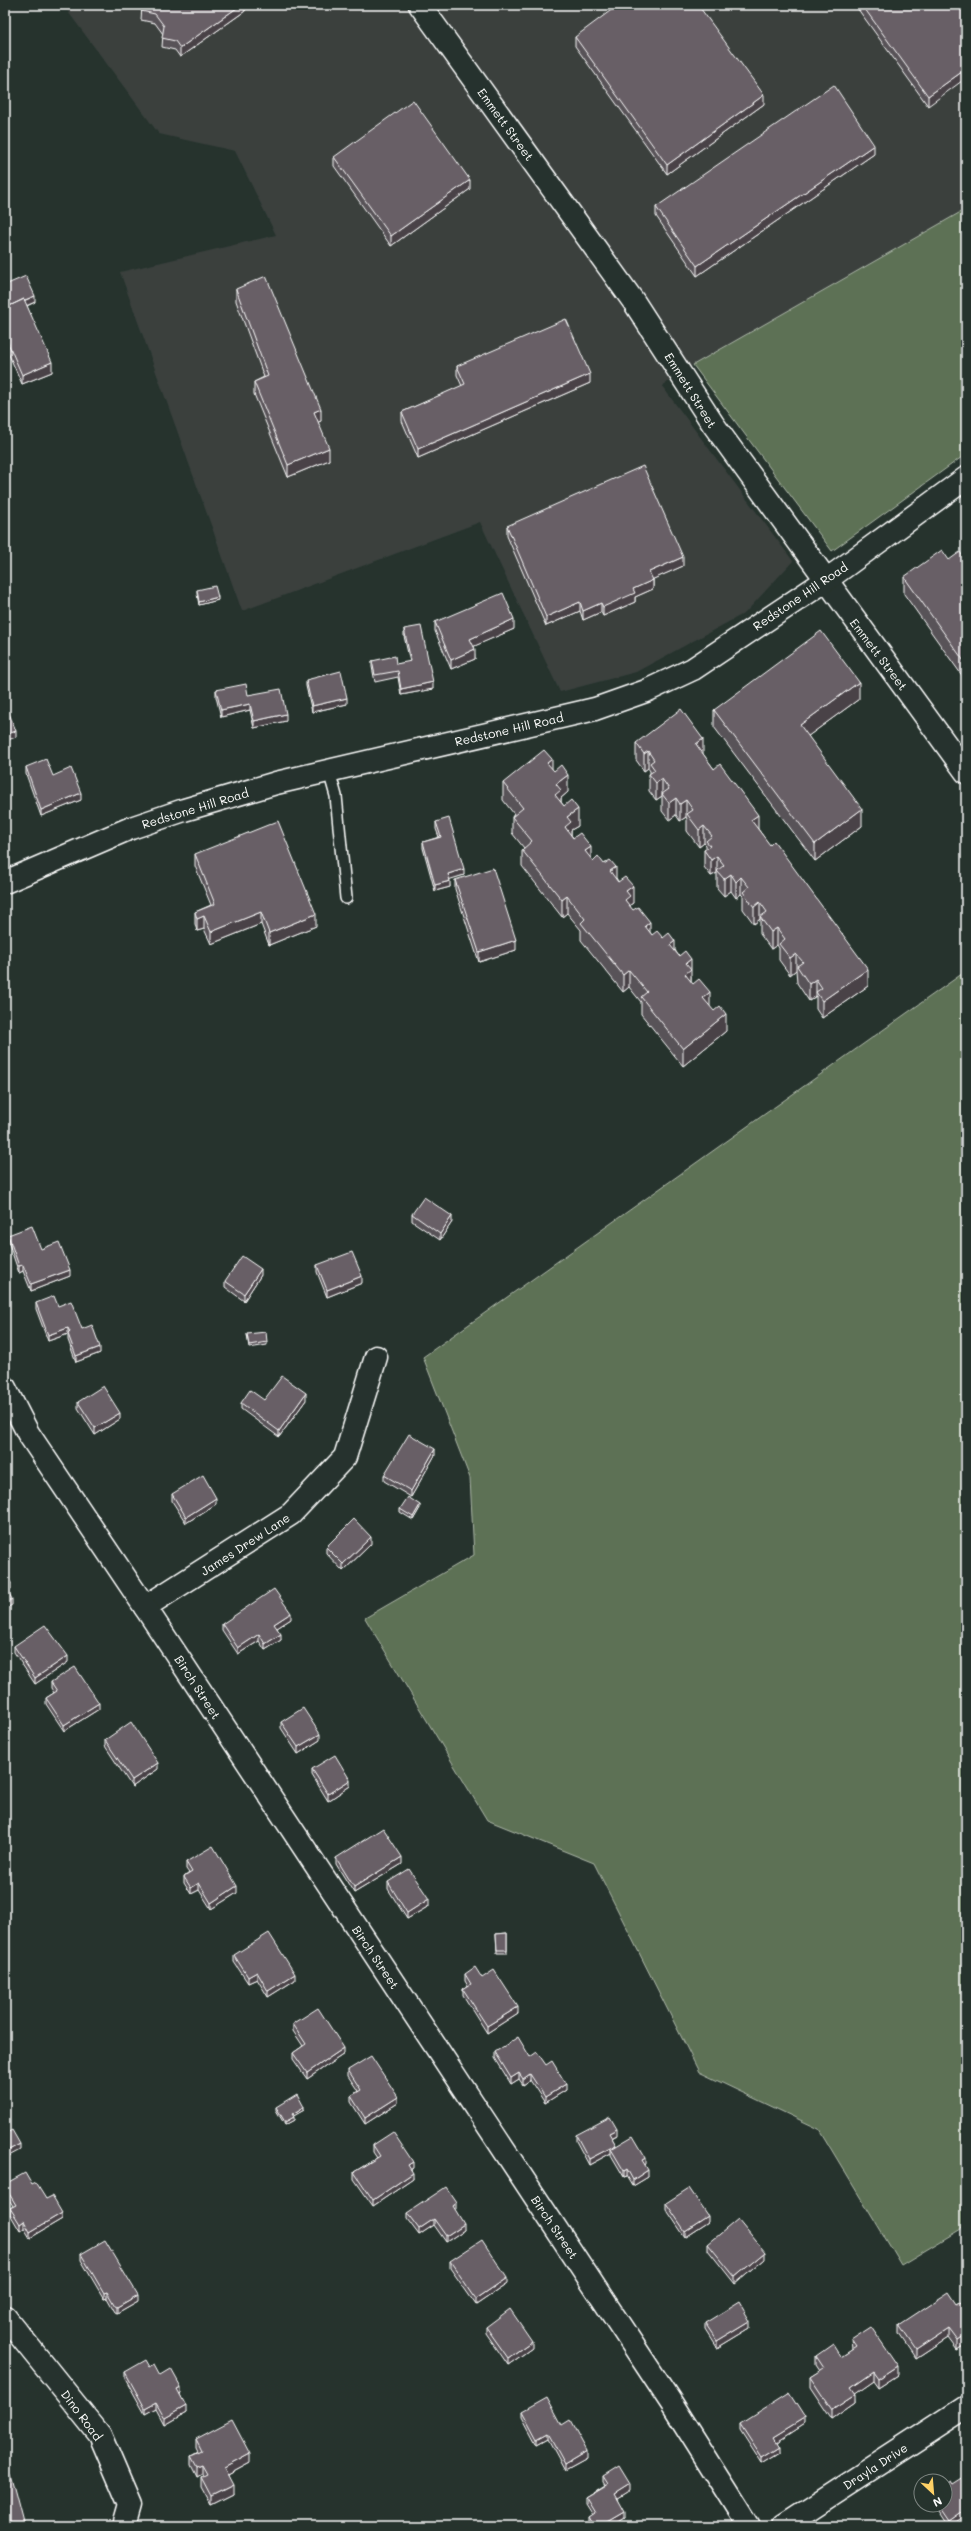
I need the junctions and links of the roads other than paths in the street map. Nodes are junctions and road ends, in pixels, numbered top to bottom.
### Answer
1 (420, 5) edge
2 (966, 478) edge
3 (825, 580) junction
4 (329, 771) junction
5 (966, 772) edge
6 (5, 882) edge
7 (346, 898) dead end
8 (376, 1357) dead end
9 (5, 1388) edge
10 (146, 1607) junction
11 (5, 2317) edge
12 (966, 2407) edge
13 (124, 2526) edge
14 (749, 2526) edge
15 (783, 2526) edge

1 - 3 main road, Emmett Street
2 - 3 main road, Redstone Hill Road
3 - 4 main road, Redstone Hill Road
3 - 5 main road, Emmett Street
4 - 6 main road, Redstone Hill Road
4 - 7 lane
8 - 10 main road, James Drew Lane
9 - 10 main road, Birch Street
10 - 14 main road, Birch Street
11 - 13 main road, Dino Road
12 - 15 main road, Drayla Drive

